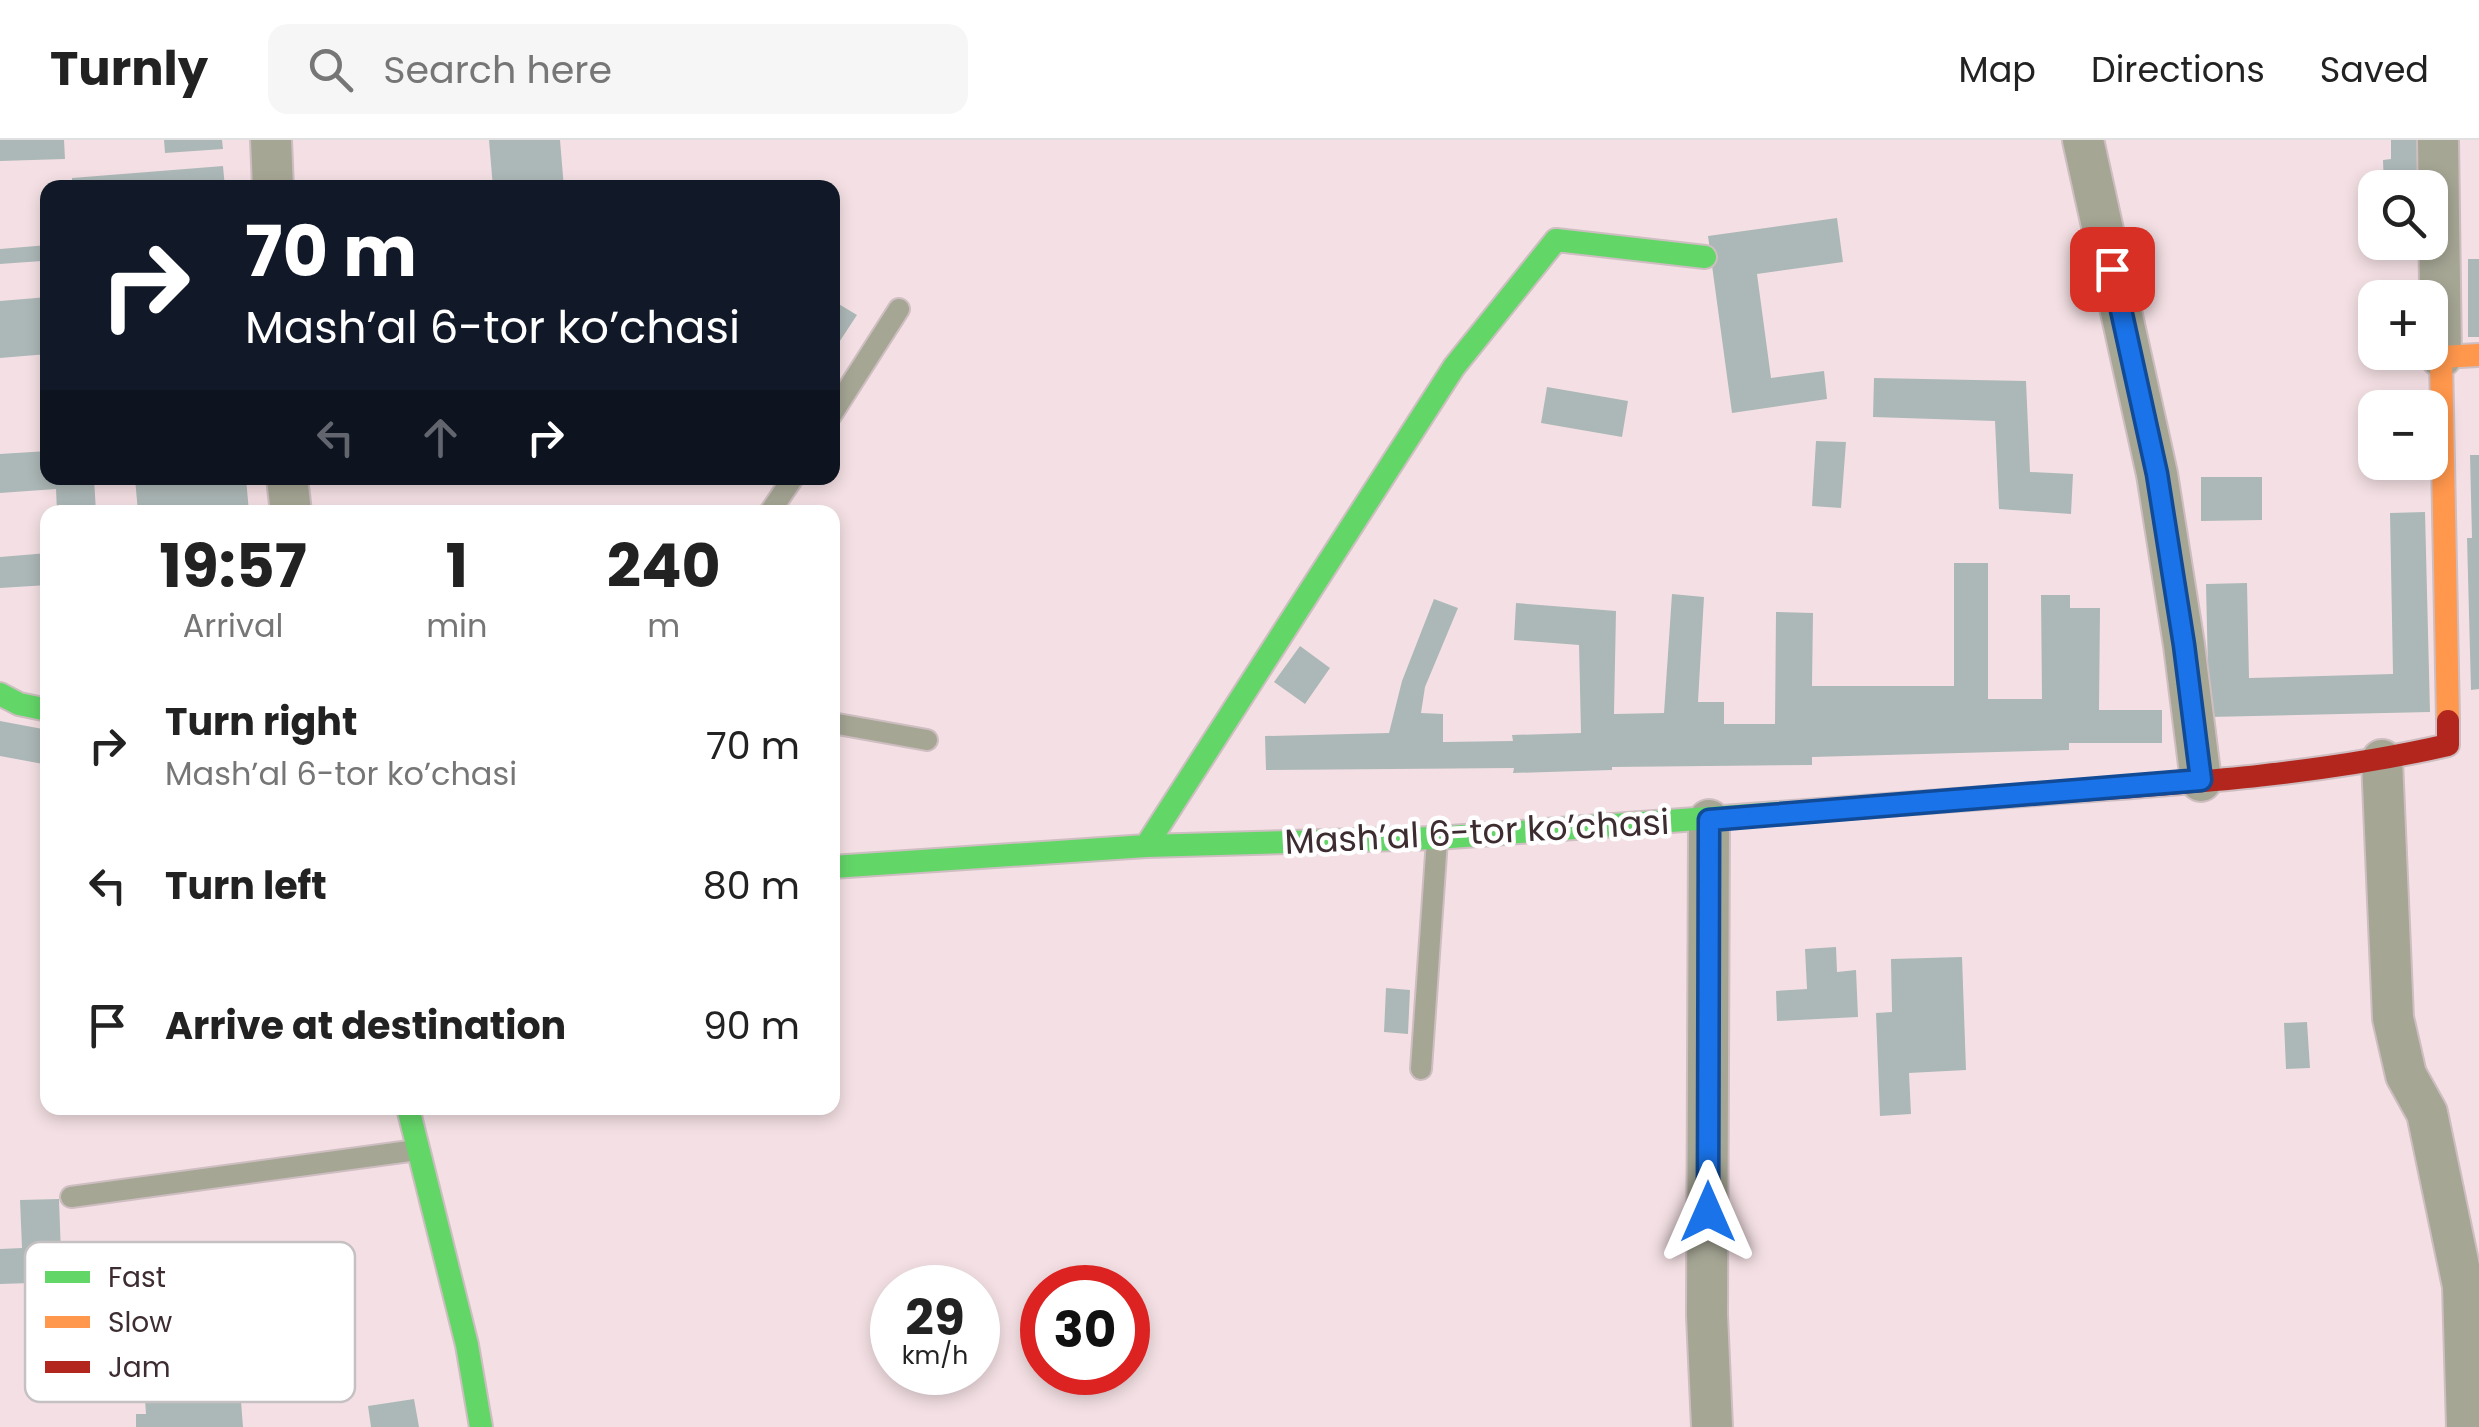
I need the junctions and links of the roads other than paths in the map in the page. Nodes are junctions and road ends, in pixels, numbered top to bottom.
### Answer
1 (270, 140) edge
2 (2082, 140) edge
3 (2438, 140) edge
4 (272, 180) edge
5 (1704, 256) dead end
6 (899, 309) dead end
7 (2460, 356) edge
8 (840, 401) edge
9 (0, 694) edge
10 (40, 708) edge
11 (840, 724) edge
12 (927, 740) dead end
13 (2382, 760) junction
14 (2201, 780) junction
15 (1709, 820) junction
16 (1437, 838) junction
17 (1146, 846) junction
18 (840, 867) edge
19 (1421, 1069) dead end
20 (410, 1115) edge
21 (419, 1150) junction
22 (70, 1197) dead end
23 (481, 1427) edge
24 (1712, 1427) edge
25 (2467, 1427) edge

1 - 4 street
2 - 14 street
3 - 7 street, Mashʼal 6-tor koʼchasi
5 - 17 street
6 - 8 lane
7 - 13 street, Mashʼal 6-tor koʼchasi
9 - 10 street
11 - 12 lane
13 - 14 street, Mashʼal 6-tor koʼchasi
13 - 25 street
14 - 15 street, Mashʼal 6-tor koʼchasi
15 - 16 street, Mashʼal 6-tor koʼchasi
15 - 24 street
16 - 17 street, Mashʼal 6-tor koʼchasi
16 - 19 lane
17 - 18 street, Mashʼal 6-tor koʼchasi
20 - 21 street
21 - 22 lane
21 - 23 street

